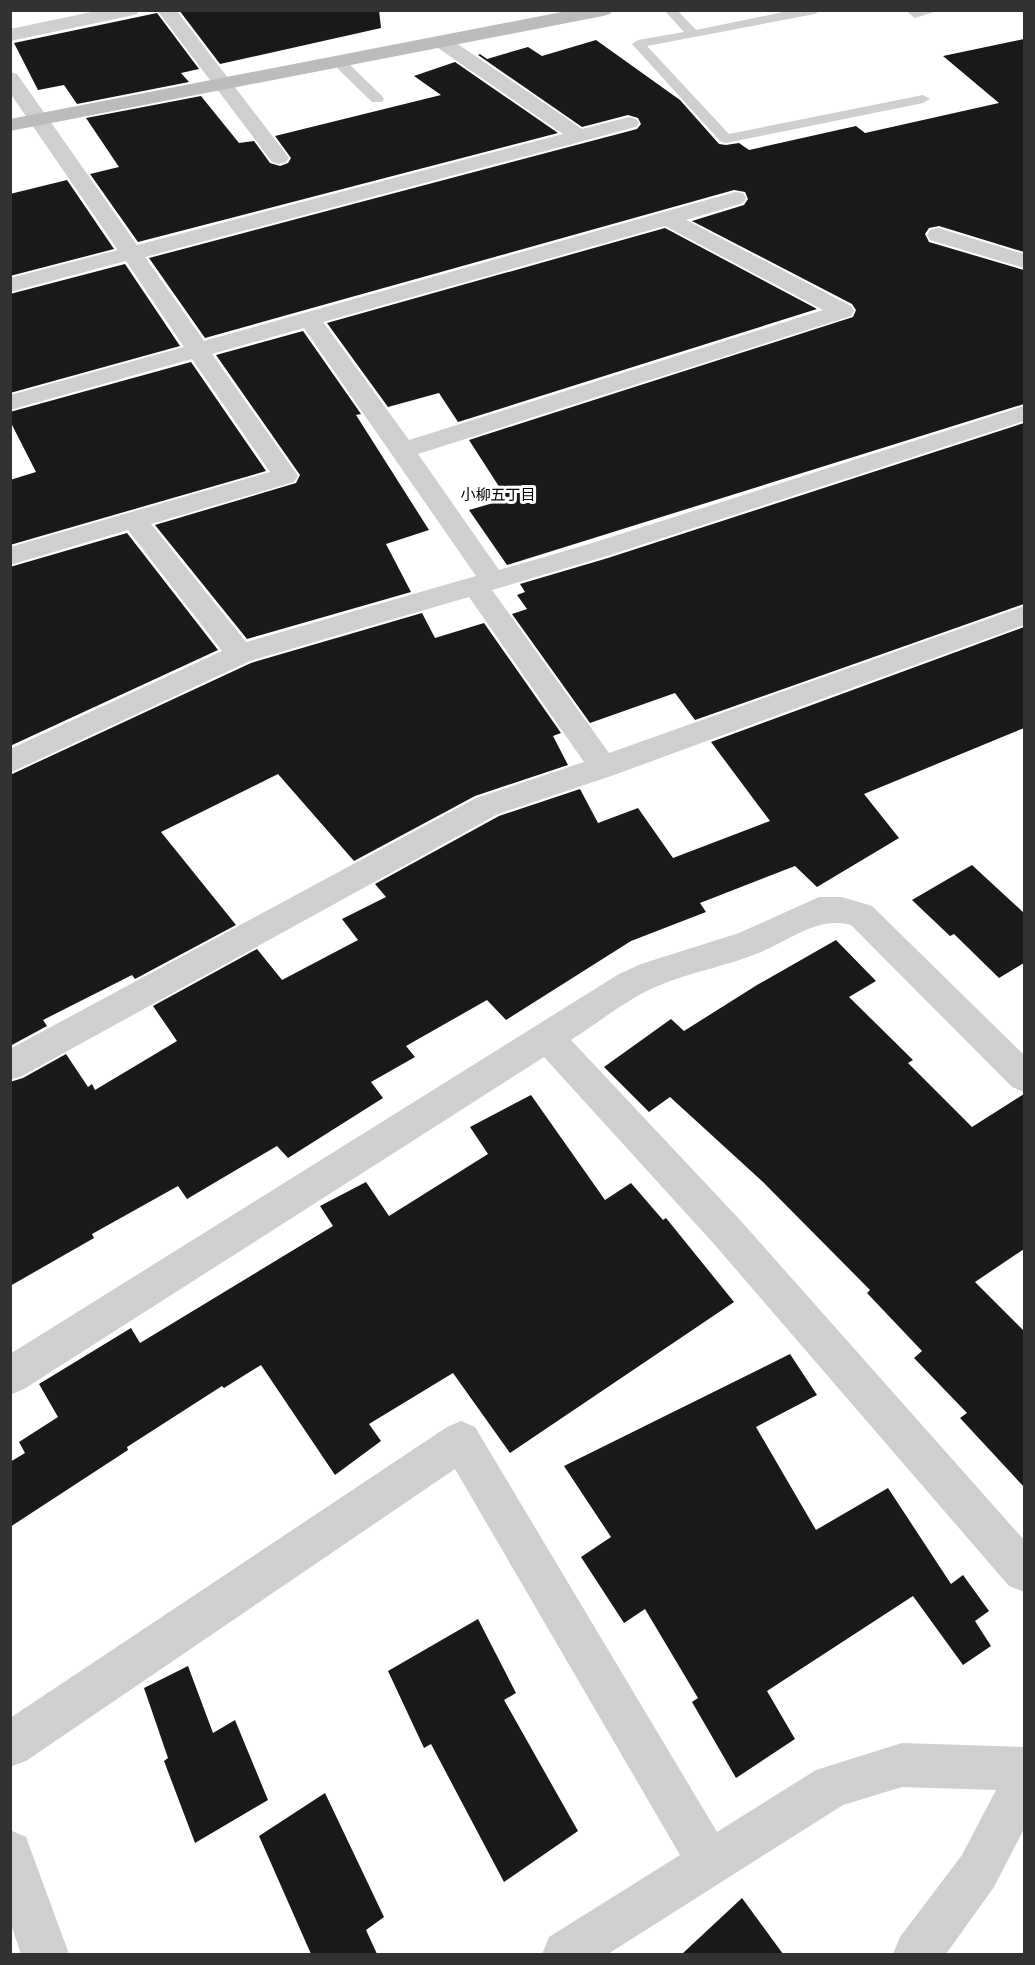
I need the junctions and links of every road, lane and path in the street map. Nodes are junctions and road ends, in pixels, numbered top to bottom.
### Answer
1 (130, 10) edge
2 (166, 10) edge
3 (603, 10) edge
4 (670, 10) edge
5 (815, 10) edge
6 (911, 10) edge
7 (934, 10) edge
8 (693, 34) junction
9 (10, 35) edge
10 (442, 42) junction
11 (339, 62) junction
12 (10, 78) edge
13 (221, 84) junction
14 (377, 99) dead end
15 (923, 99) dead end
16 (38, 120) junction
17 (629, 123) dead end
18 (10, 125) edge
19 (579, 136) junction
20 (279, 158) dead end
21 (735, 198) dead end
22 (667, 219) junction
23 (938, 236) dead end
24 (130, 254) junction
25 (1024, 261) edge
26 (10, 285) edge
27 (309, 319) junction
28 (197, 350) junction
29 (10, 402) edge
30 (1024, 413) edge
31 (403, 450) junction
32 (133, 519) junction
33 (10, 556) edge
34 (484, 583) junction
35 (1024, 615) edge
36 (240, 654) junction
37 (10, 762) edge
38 (603, 767) junction
39 (548, 1038) junction
40 (10, 1066) edge
41 (1024, 1077) edge
42 (10, 1376) edge
43 (1024, 1570) edge
44 (10, 1745) edge
45 (1024, 1768) edge
46 (1024, 1782) edge
47 (10, 1853) edge
48 (710, 1863) junction
49 (45, 1954) edge
50 (566, 1954) edge
51 (916, 1954) edge

1 - 9 street
2 - 13 street
3 - 10 street
4 - 8 lane
5 - 8 lane
6 - 7 lane
8 - 15 lane
10 - 11 street
10 - 19 street
11 - 13 street
11 - 14 lane
12 - 16 street
13 - 16 street
13 - 20 street
16 - 18 street
16 - 24 street
17 - 19 street
19 - 24 street
21 - 22 street
22 - 27 street
22 - 31 street
23 - 25 street
24 - 26 street
24 - 28 street
27 - 28 street
27 - 31 street
28 - 29 street
28 - 32 street
30 - 34 street
31 - 34 street
32 - 33 street
32 - 36 street
34 - 36 street
34 - 38 street
35 - 38 street
36 - 37 street
38 - 40 street
39 - 41 street
39 - 42 street
39 - 43 street
44 - 48 street
45 - 48 street
46 - 51 street
47 - 49 street
48 - 50 street

